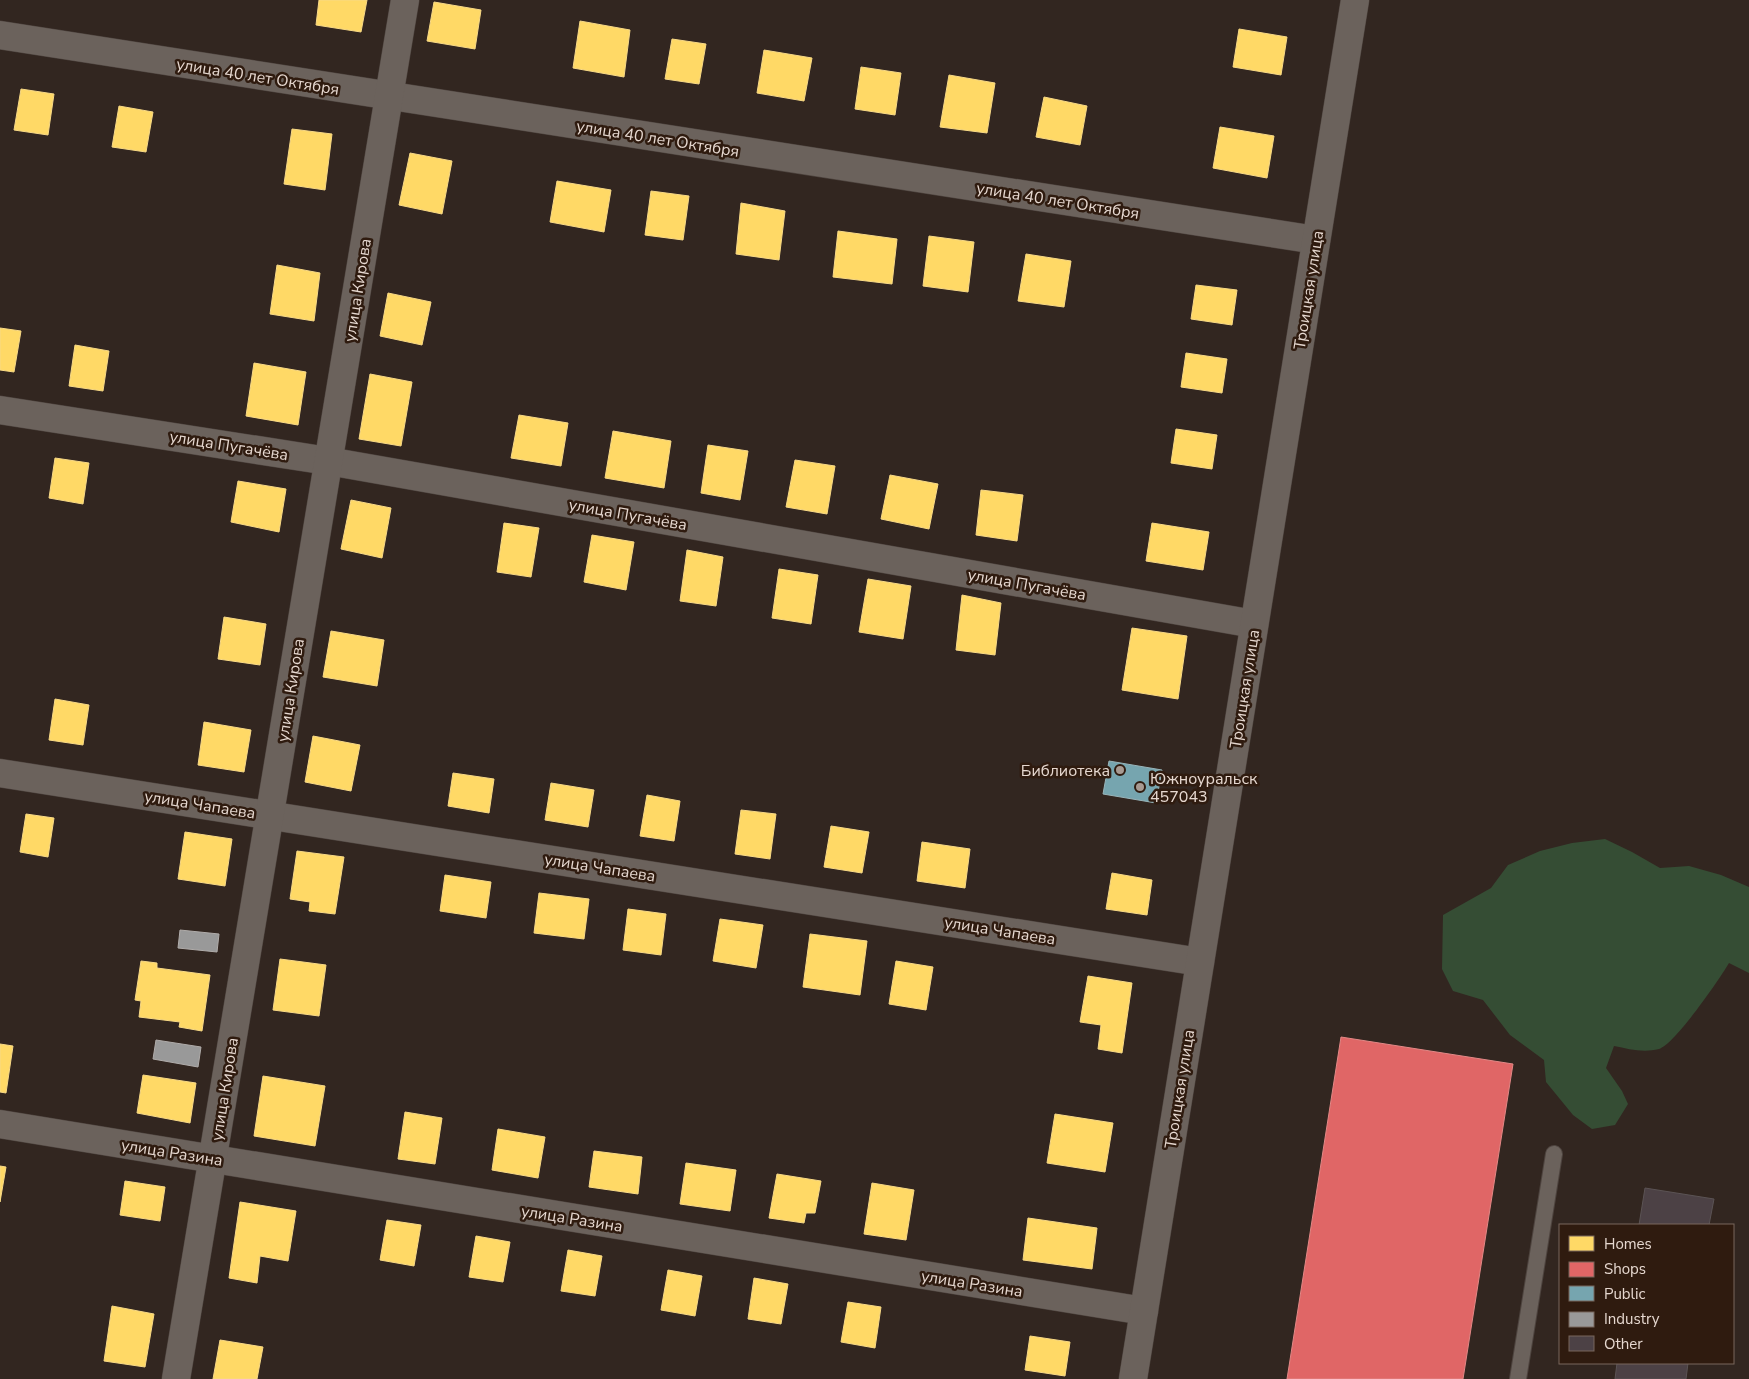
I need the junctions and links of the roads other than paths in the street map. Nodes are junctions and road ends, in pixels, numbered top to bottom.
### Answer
1 (405, 0) edge
2 (1355, 0) edge
3 (0, 35) edge
4 (389, 96) junction
5 (1316, 240) junction
6 (0, 410) edge
7 (328, 461) junction
8 (1254, 624) junction
9 (0, 773) edge
10 (270, 815) junction
11 (1200, 962) junction
12 (0, 1124) edge
13 (1554, 1154) dead end
14 (212, 1159) junction
15 (1144, 1311) junction
16 (176, 1379) edge
17 (1133, 1379) edge
18 (1518, 1379) edge

1 - 4 street, улица Кирова
2 - 5 street, Троицкая улица
3 - 4 street, улица 40 лет Октября
4 - 5 street, улица 40 лет Октября
4 - 7 street, улица Кирова
5 - 8 street, Троицкая улица
6 - 7 street, улица Пугачёва
7 - 8 street, улица Пугачёва
7 - 10 street, улица Кирова
8 - 11 street, Троицкая улица
9 - 10 street, улица Чапаева
10 - 11 street, улица Чапаева
10 - 14 street, улица Кирова
11 - 15 street, Троицкая улица
12 - 14 street, улица Разина
13 - 18 lane
14 - 15 street, улица Разина
14 - 16 street, улица Кирова
15 - 17 street, Троицкая улица

